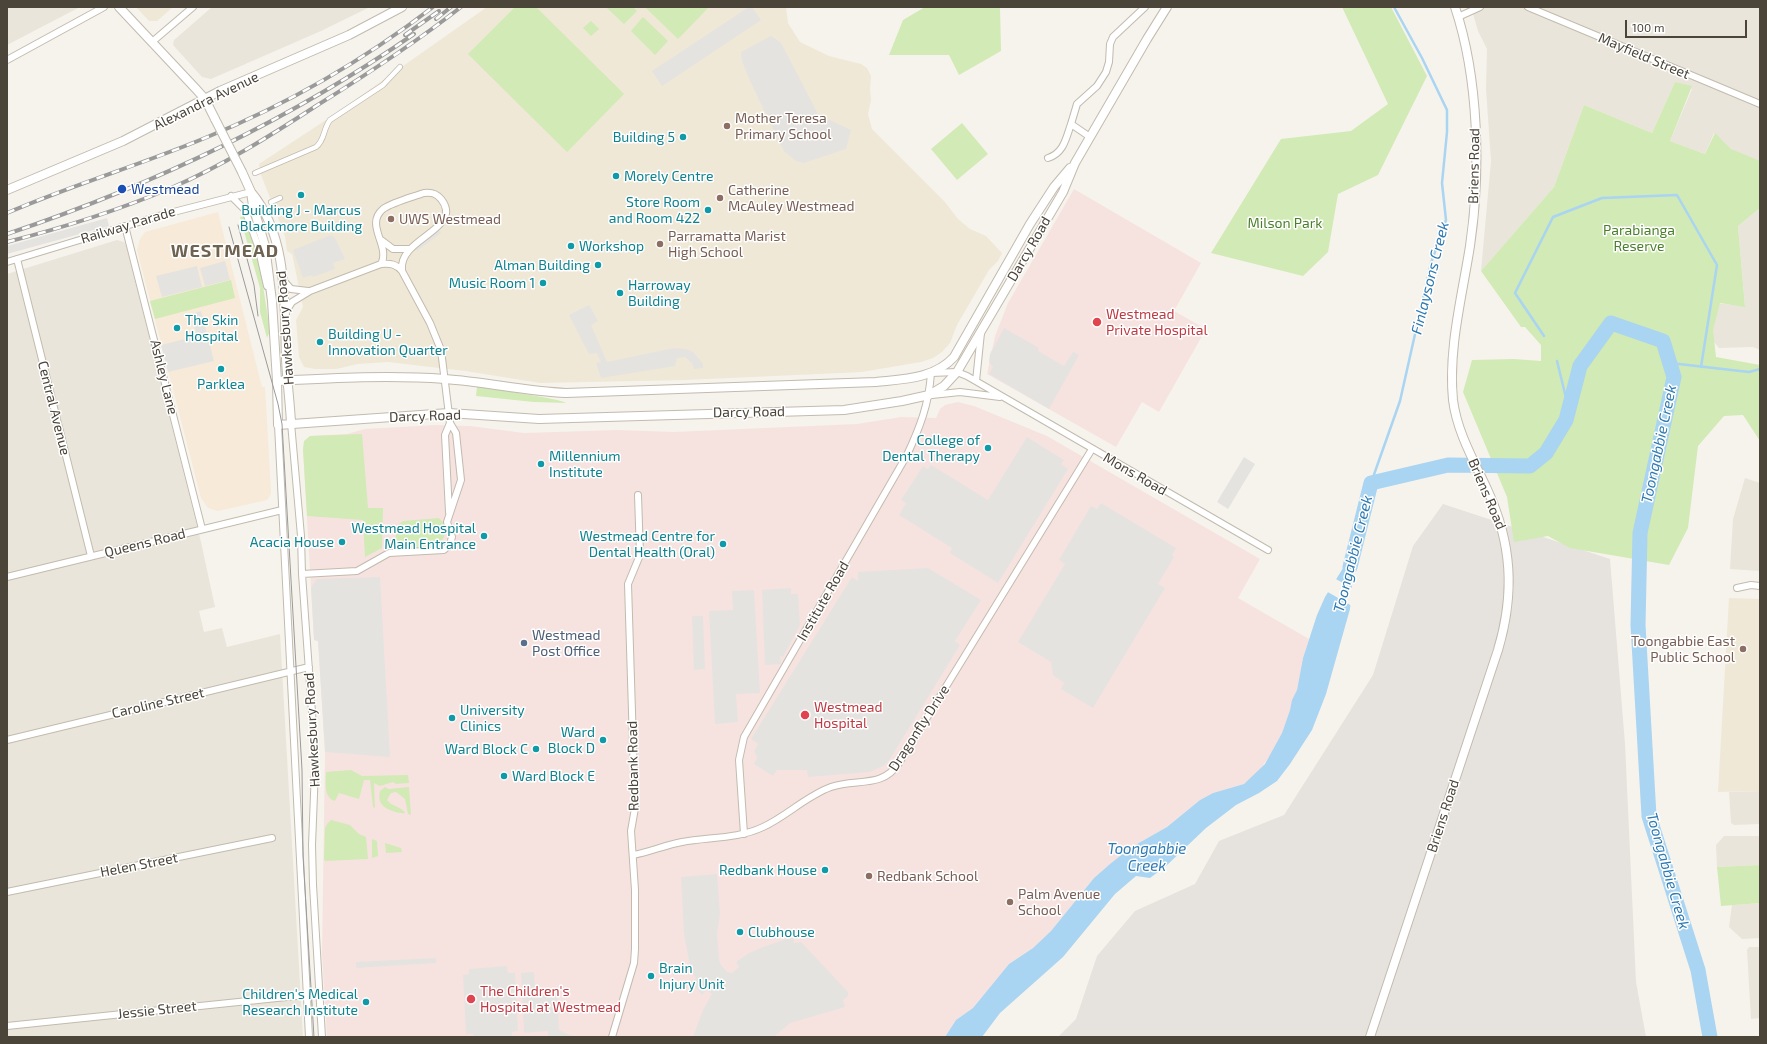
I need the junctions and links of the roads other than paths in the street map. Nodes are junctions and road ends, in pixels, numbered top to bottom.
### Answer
1 (104, 7) edge
2 (119, 7) edge
3 (193, 7) edge
4 (402, 7) edge
5 (1145, 7) edge
6 (1167, 7) edge
7 (1455, 7) edge
8 (1480, 7) edge
9 (1528, 7) edge
10 (1458, 17) junction
11 (152, 42) junction
12 (7, 60) edge
13 (400, 67) dead end
14 (204, 99) junction
15 (1760, 104) edge
16 (1071, 124) junction
17 (1090, 137) junction
18 (1048, 158) dead end
19 (1075, 163) junction
20 (255, 173) dead end
21 (7, 190) edge
22 (251, 192) junction
23 (231, 196) junction
24 (280, 198) dead end
25 (271, 202) dead end
26 (125, 226) junction
27 (380, 239) junction
28 (410, 248) junction
29 (1025, 255) junction
30 (17, 259) junction
31 (7, 262) edge
32 (381, 264) junction
33 (402, 270) junction
34 (282, 278) junction
35 (992, 289) junction
36 (310, 291) junction
37 (272, 301) junction
38 (285, 312) junction
39 (982, 331) junction
40 (957, 372) junction
41 (931, 373) junction
42 (445, 379) junction
43 (288, 380) junction
44 (277, 381) junction
45 (976, 381) junction
46 (929, 395) junction
47 (1002, 397) junction
48 (449, 413) junction
49 (292, 423) junction
50 (450, 423) junction
51 (278, 425) junction
52 (1092, 449) junction
53 (638, 495) dead end
54 (282, 510) junction
55 (449, 513) junction
56 (202, 528) junction
57 (1268, 550) dead end
58 (91, 556) junction
59 (302, 574) junction
60 (7, 577) edge
61 (1760, 586) edge
62 (1737, 588) dead end
63 (309, 667) junction
64 (289, 672) junction
65 (7, 740) edge
66 (744, 834) junction
67 (272, 838) dead end
68 (633, 855) junction
69 (7, 892) edge
70 (306, 994) junction
71 (7, 1026) edge
72 (309, 1037) edge
73 (322, 1037) edge
74 (612, 1037) edge
75 (1370, 1037) edge

1 - 12 street
2 - 11 street, Hawkesbury Road
3 - 11 street
4 - 14 street, Alexandra Avenue
5 - 16 street
6 - 17 street, Darcy Road
7 - 10 street, Briens Road
8 - 10 street
9 - 15 street, Mayfield Street
10 - 75 street, Briens Road
11 - 14 street, Hawkesbury Road
13 - 20 street
14 - 21 street, Alexandra Avenue
14 - 22 street, Hawkesbury Road, bridge
16 - 17 street
16 - 18 street
17 - 19 street, Darcy Road
19 - 29 street, Darcy Road
19 - 35 street, Darcy Road
22 - 23 street, Railway Parade
22 - 34 street, Hawkesbury Road
22 - 37 street, Hawkesbury Road
23 - 26 street, Railway Parade
23 - 37 street, Hawkesbury Road
24 - 25 street
26 - 30 street, Railway Parade
26 - 56 street, Ashley Lane
27 - 28 street
27 - 28 street
27 - 32 street
28 - 33 street
29 - 35 street
29 - 39 street, Darcy Road
30 - 31 street, Railway Parade
30 - 58 street, Central Avenue
32 - 33 street
32 - 36 street
33 - 42 street
34 - 36 street
34 - 38 street, Hawkesbury Road
35 - 41 street, Darcy Road
36 - 38 street
37 - 44 street, Hawkesbury Road
38 - 43 street, Hawkesbury Road
39 - 40 street, Darcy Road
39 - 45 street
40 - 41 street, Mons Road
40 - 45 street, Mons Road
40 - 46 street, Darcy Road
41 - 42 street, Darcy Road
41 - 46 street, Institute Road
42 - 43 street, Darcy Road
42 - 48 street
43 - 44 street, Darcy Road
43 - 49 street, Hawkesbury Road
44 - 51 street, Hawkesbury Road
45 - 47 street, Mons Road
46 - 47 street, Mons Road
46 - 48 street, Darcy Road
46 - 66 street, Institute Road
47 - 52 street, Mons Road
48 - 49 street, Darcy Road
48 - 50 street
49 - 51 street
49 - 59 street, Hawkesbury Road
50 - 55 street
50 - 55 street
51 - 54 street, Hawkesbury Road
52 - 57 street, Mons Road
52 - 66 street, Dragonfly Drive
53 - 68 street, Redbank Road
54 - 56 street, Queens Road
54 - 64 street, Hawkesbury Road
55 - 59 street
56 - 58 street, Queens Road
58 - 60 street, Queens Road
59 - 63 street, Hawkesbury Road
61 - 62 street
63 - 64 street, Caroline Street
63 - 73 street, Hawkesbury Road
64 - 65 street, Caroline Street
64 - 70 street, Hawkesbury Road
66 - 68 street, Dragonfly Drive
67 - 69 street, Helen Street
68 - 74 street, Redbank Road
70 - 71 street, Jessie Street
70 - 72 street, Hawkesbury Road

